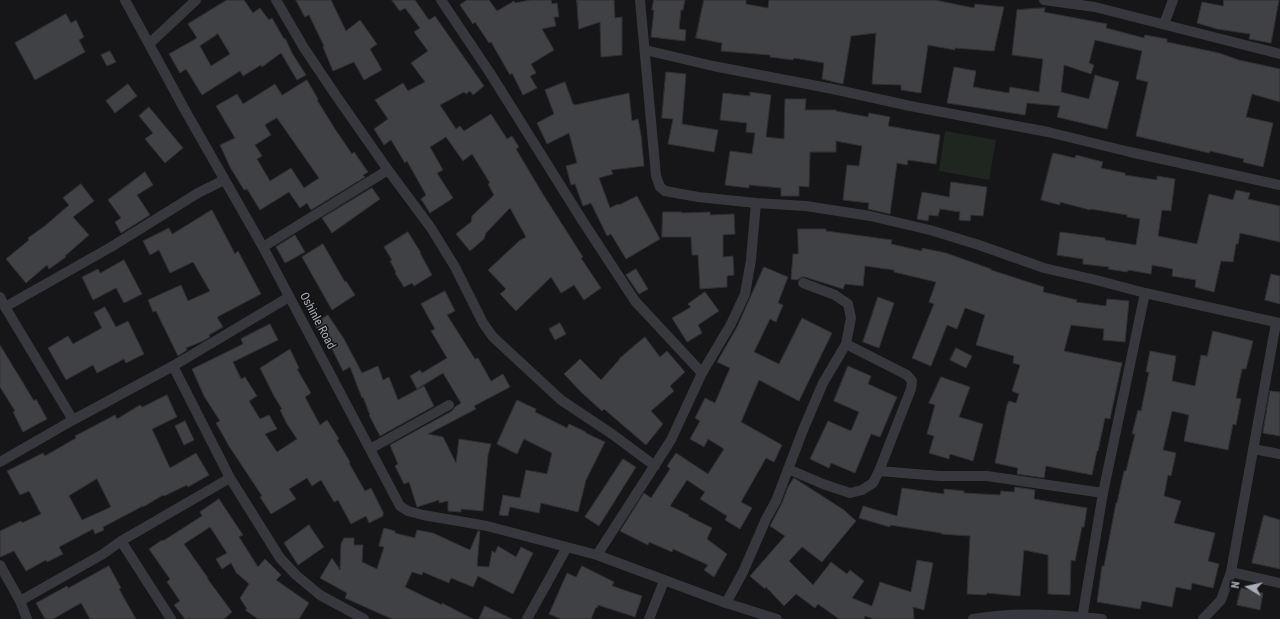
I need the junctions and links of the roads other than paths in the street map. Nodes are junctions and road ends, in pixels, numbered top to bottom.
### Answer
1 (125, 0) edge
2 (196, 0) edge
3 (276, 0) edge
4 (441, 0) edge
5 (640, 0) edge
6 (1044, 0) edge
7 (1173, 0) edge
8 (1164, 24) junction
9 (149, 44) junction
10 (645, 50) junction
11 (1280, 54) edge
12 (388, 170) junction
13 (224, 180) junction
14 (1280, 185) edge
15 (756, 203) junction
16 (263, 247) junction
17 (802, 283) dead end
18 (1145, 293) junction
19 (0, 297) edge
20 (289, 297) junction
21 (5, 307) junction
22 (1278, 323) edge
23 (846, 344) junction
24 (173, 366) junction
25 (702, 373) junction
26 (449, 406) dead end
27 (73, 420) junction
28 (370, 449) junction
29 (1253, 449) junction
30 (1280, 454) edge
31 (0, 462) edge
32 (655, 466) junction
33 (788, 468) junction
34 (878, 471) junction
35 (230, 478) junction
36 (1103, 493) junction
37 (122, 541) junction
38 (567, 547) junction
39 (597, 555) junction
40 (0, 565) edge
41 (1231, 572) junction
42 (664, 581) junction
43 (1280, 583) edge
44 (20, 601) junction
45 (726, 603) junction
46 (1212, 615) edge
47 (1082, 618) edge
48 (27, 619) edge
49 (171, 619) edge
50 (364, 619) edge
51 (527, 619) edge
52 (649, 619) edge
53 (777, 619) edge
54 (973, 619) edge
55 (1102, 619) edge
56 (1203, 619) edge

1 - 9 street, Oshinle Road
2 - 9 street
3 - 12 street
4 - 25 street
5 - 10 street
6 - 8 street
7 - 8 street
8 - 11 street
9 - 13 street, Oshinle Road
10 - 14 street
10 - 15 street
12 - 16 street
12 - 32 street
13 - 16 street, Oshinle Road
13 - 21 street
15 - 18 street
15 - 25 street
16 - 20 street, Oshinle Road
17 - 23 street
18 - 22 street
18 - 36 street
19 - 21 street
20 - 24 street
20 - 28 street, Oshinle Road
21 - 27 street
22 - 29 street
23 - 33 street
23 - 34 street
24 - 27 street
24 - 35 street
25 - 32 street
26 - 28 street
27 - 31 street
28 - 38 street, Oshinle Road
29 - 30 street
29 - 41 street
32 - 39 street
33 - 34 street
33 - 45 street
34 - 36 street
35 - 37 street
35 - 50 street
36 - 47 street
37 - 44 street
37 - 49 street
38 - 39 street, Oshinle Road
38 - 51 street
39 - 42 street, Oshinle Road
40 - 44 street
41 - 43 street
41 - 46 street
42 - 45 street, Oshinle Road
42 - 52 street
44 - 48 street
45 - 53 street, Oshinle Road
46 - 56 street
47 - 54 street
47 - 55 street

